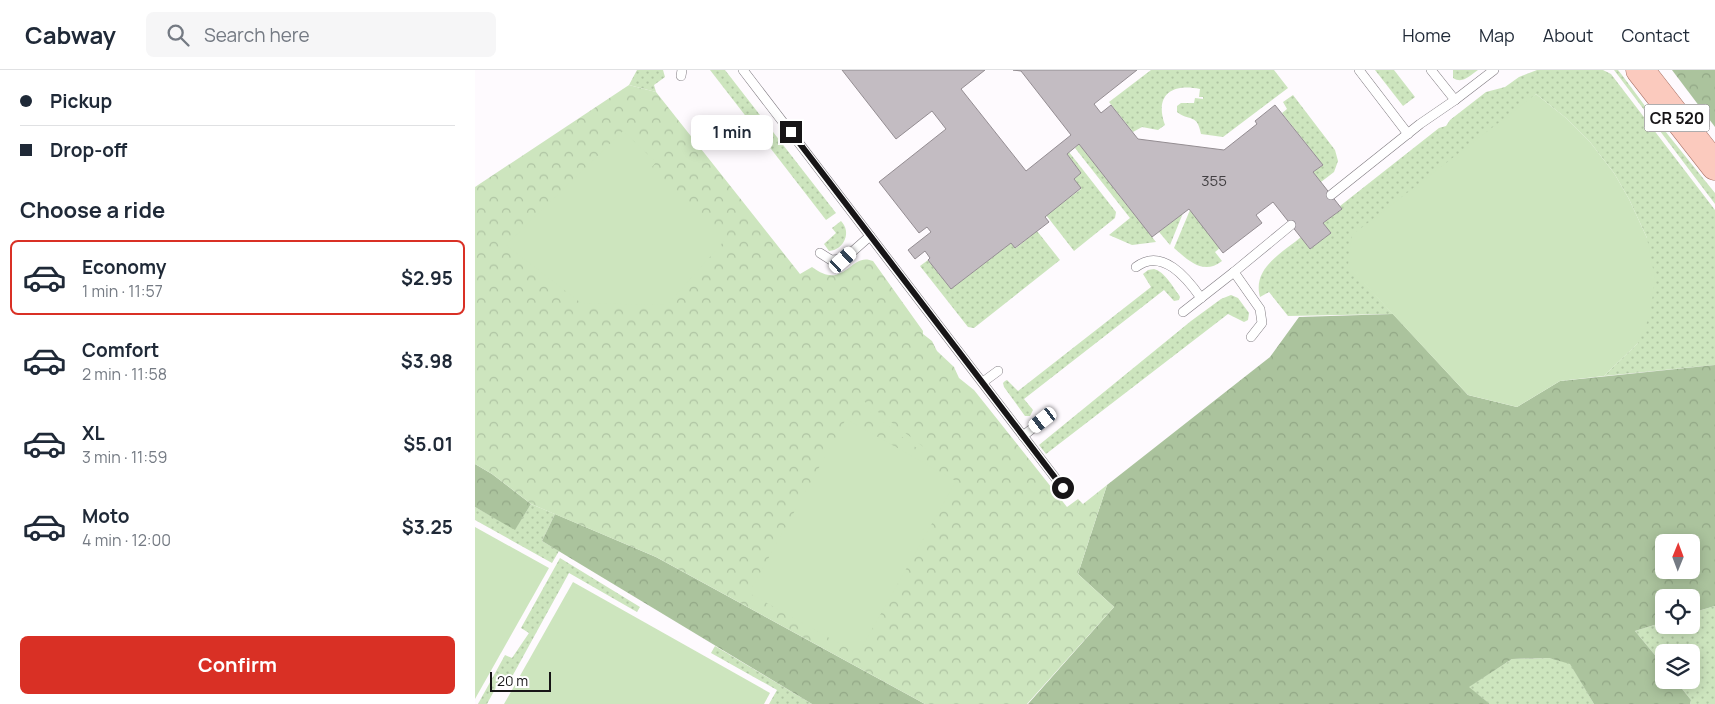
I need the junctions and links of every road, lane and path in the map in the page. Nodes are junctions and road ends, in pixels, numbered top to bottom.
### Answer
1 (743, 70) edge
2 (1359, 70) edge
3 (1431, 70) edge
4 (1493, 70) edge
5 (1640, 70) edge
6 (1455, 100) junction
7 (1407, 134) junction
8 (1715, 166) edge
9 (1331, 194) dead end
10 (1291, 225) dead end
11 (870, 236) junction
12 (820, 253) dead end
13 (1136, 267) dead end
14 (1234, 272) junction
15 (1201, 298) junction
16 (1183, 312) dead end
17 (1251, 337) dead end
18 (998, 371) dead end
19 (983, 382) junction
20 (1043, 420) dead end
21 (1023, 436) junction
22 (1068, 484) dead end

1 - 11 lane
2 - 7 lane
3 - 6 lane
4 - 6 lane
5 - 8 main road, CR 520
6 - 7 lane
7 - 9 lane
10 - 14 lane
11 - 12 lane
11 - 19 lane
13 - 15 lane
14 - 15 lane
14 - 17 lane
15 - 16 lane
18 - 19 lane
19 - 21 lane
20 - 21 lane
21 - 22 lane

